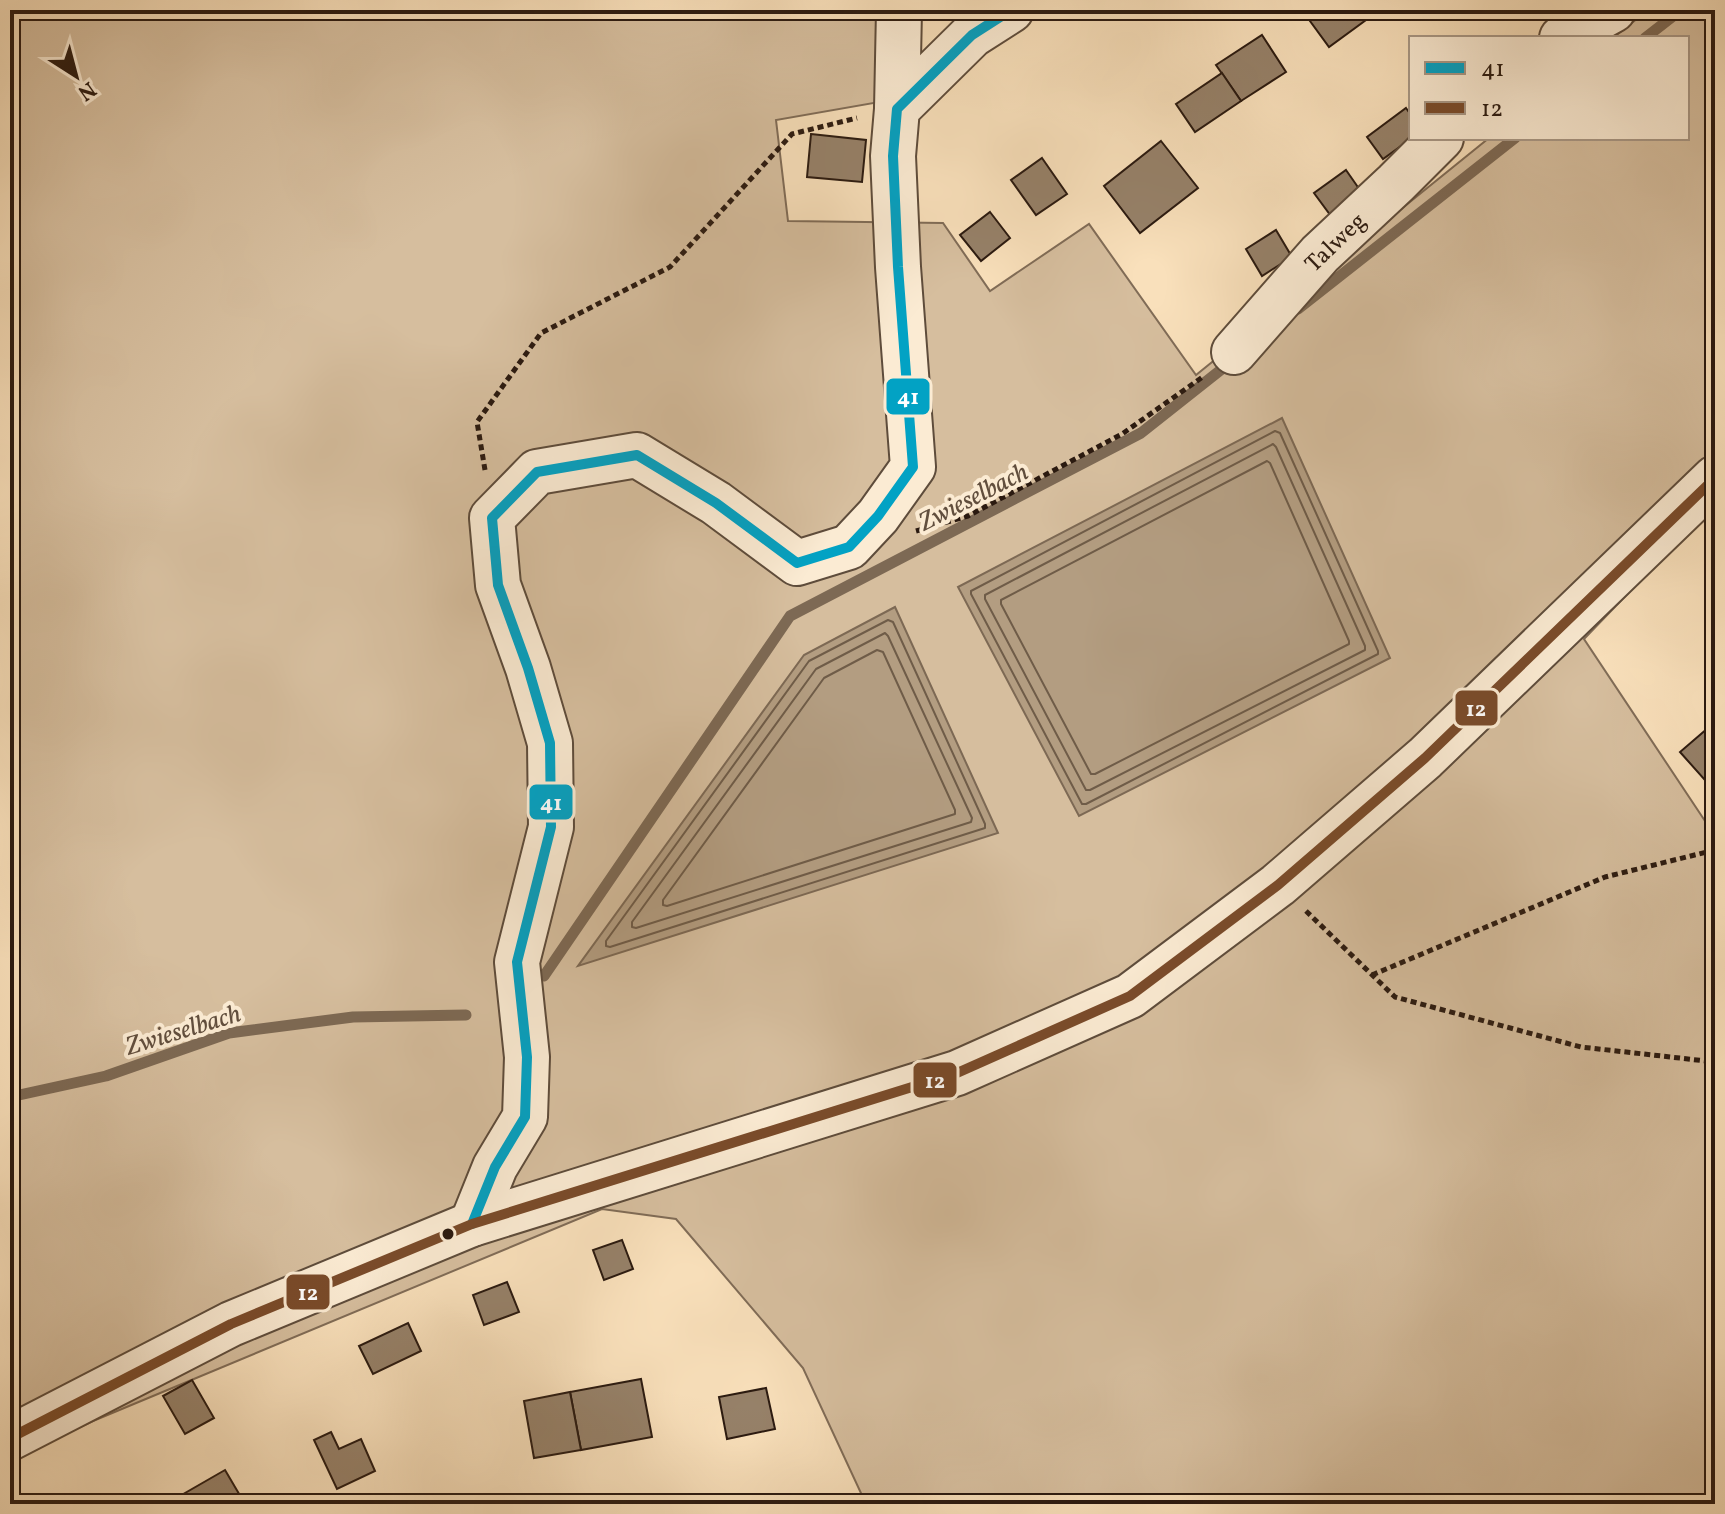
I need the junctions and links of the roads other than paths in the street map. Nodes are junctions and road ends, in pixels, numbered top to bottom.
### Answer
1 (899, 10) edge
2 (1011, 10) edge
3 (1613, 10) edge
4 (1566, 36) edge
5 (897, 109) junction
6 (1439, 140) edge
7 (1234, 352) road end
8 (1715, 478) edge
9 (472, 1224) junction
10 (10, 1438) edge

1 - 5 street
2 - 5 street
3 - 4 street
5 - 9 street
6 - 7 street, Talweg
8 - 9 street
9 - 10 street

